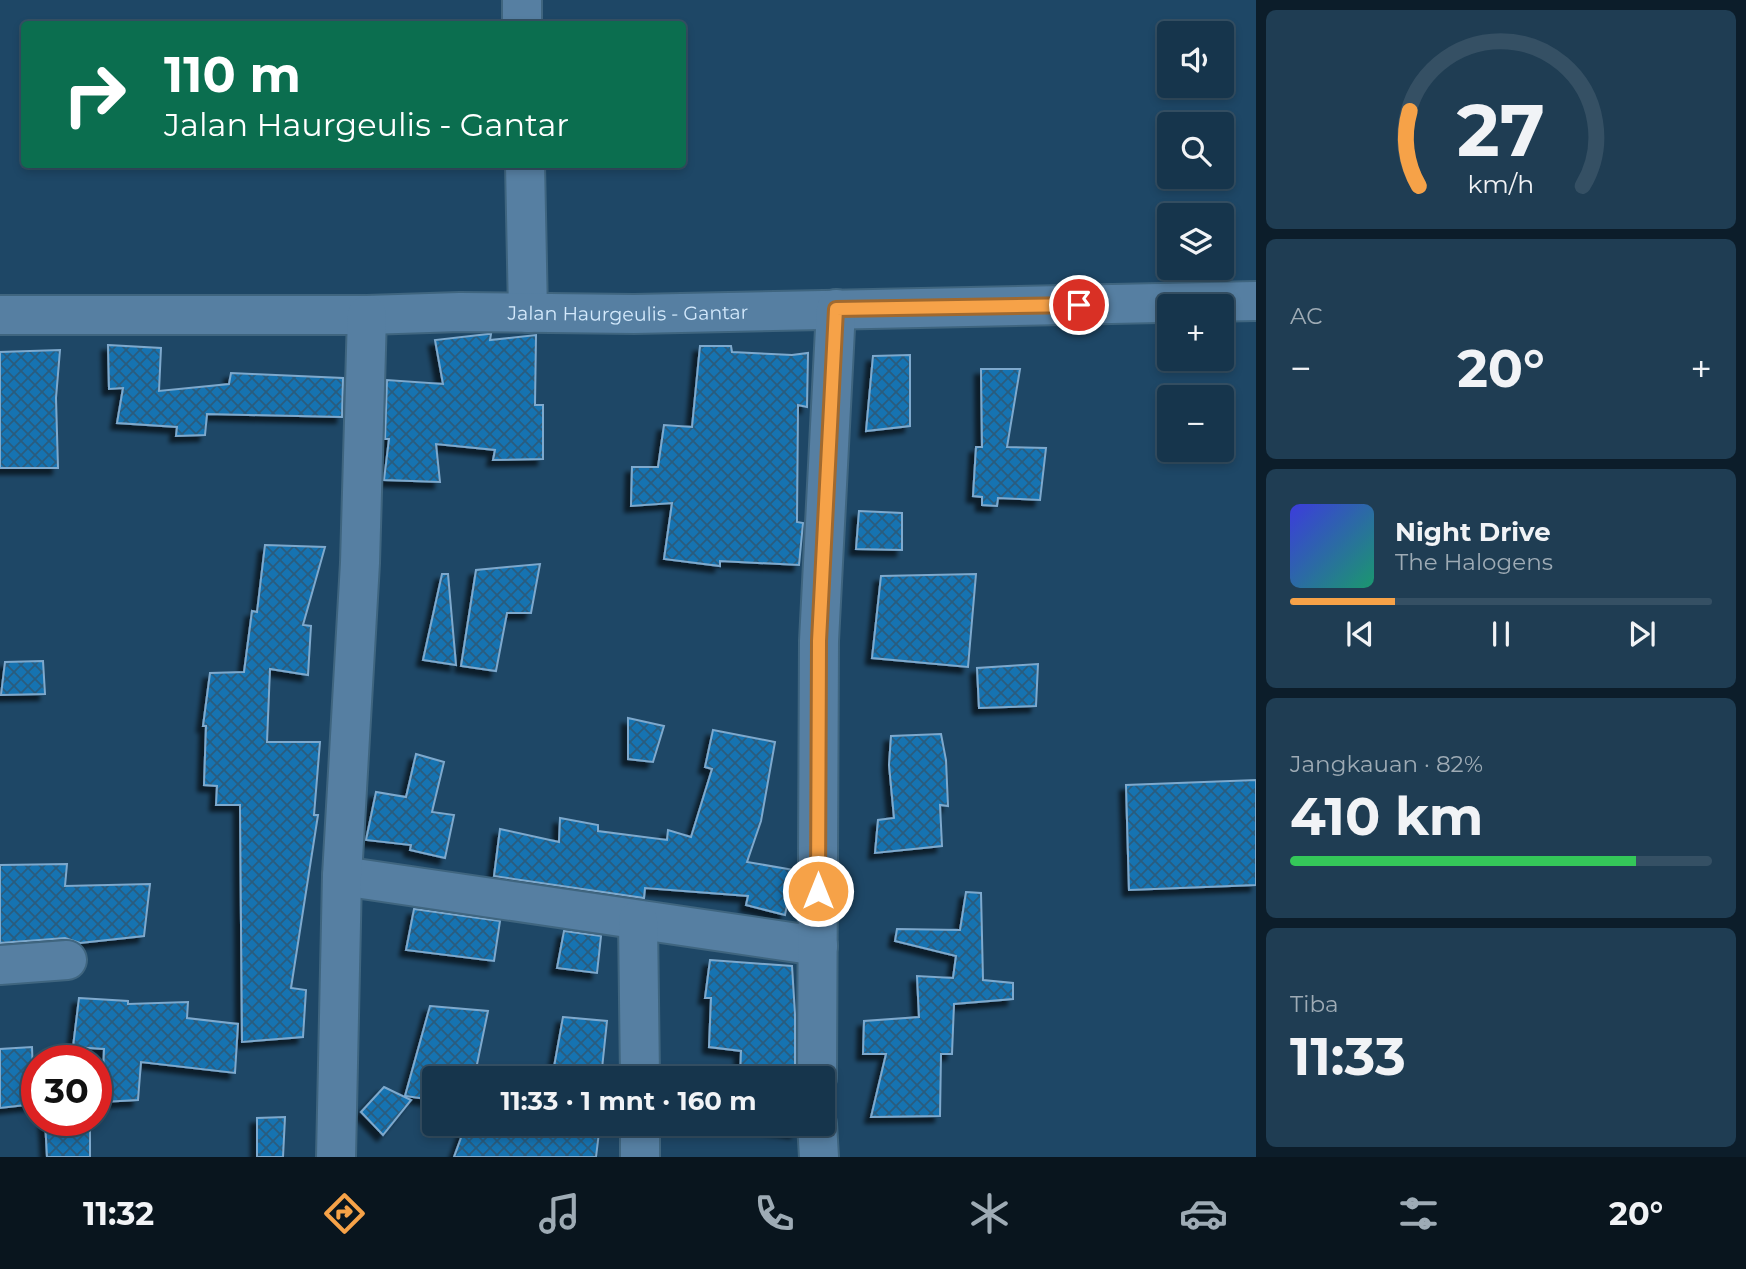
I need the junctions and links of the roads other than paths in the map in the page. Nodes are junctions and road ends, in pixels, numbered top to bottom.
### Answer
1 (522, 0) edge
2 (522, 21) edge
3 (525, 168) edge
4 (1256, 301) edge
5 (836, 309) junction
6 (528, 313) junction
7 (0, 315) edge
8 (367, 315) junction
9 (342, 876) junction
10 (638, 920) junction
11 (818, 946) junction
12 (66, 960) dead end
13 (0, 965) edge
14 (640, 1066) edge
15 (817, 1066) edge
16 (640, 1136) edge
17 (818, 1136) edge
18 (336, 1157) edge
19 (640, 1157) edge
20 (819, 1157) edge

1 - 2 street
3 - 6 street
4 - 5 street, Jalan Haurgeulis - Gantar
5 - 6 street, Jalan Haurgeulis - Gantar
5 - 11 street
6 - 8 street, Jalan Haurgeulis - Gantar
7 - 8 street, Jalan Haurgeulis - Gantar
8 - 9 street
9 - 10 street
9 - 18 street
10 - 11 street
10 - 14 street
11 - 15 street
12 - 13 street
16 - 19 street
17 - 20 street

